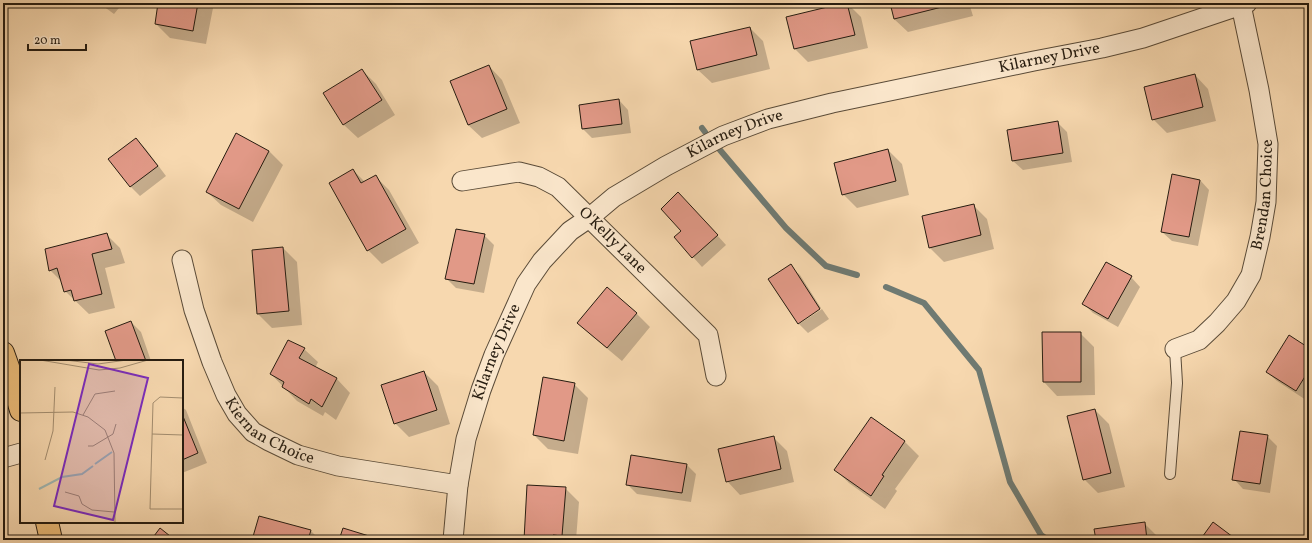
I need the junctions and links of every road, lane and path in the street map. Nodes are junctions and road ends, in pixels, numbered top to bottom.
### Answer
1 (1244, 4) edge
2 (462, 181) dead end
3 (589, 218) junction
4 (182, 260) dead end
5 (1175, 349) joint
6 (3, 353) edge
7 (716, 376) dead end
8 (20, 407) edge
9 (20, 453) edge
10 (3, 458) edge
11 (1170, 474) dead end
12 (458, 485) junction
13 (47, 523) edge
14 (51, 540) edge
15 (453, 540) edge

1 - 3 street, Kilarney Drive
1 - 5 street, Brendan Choice
2 - 3 street, O'Kelly Lane
3 - 7 street, O'Kelly Lane
3 - 12 street, Kilarney Drive
4 - 12 street, Kiernan Choice
5 - 11 lane
6 - 8 main road
9 - 10 street
12 - 15 street, Kilarney Drive
13 - 14 main road

